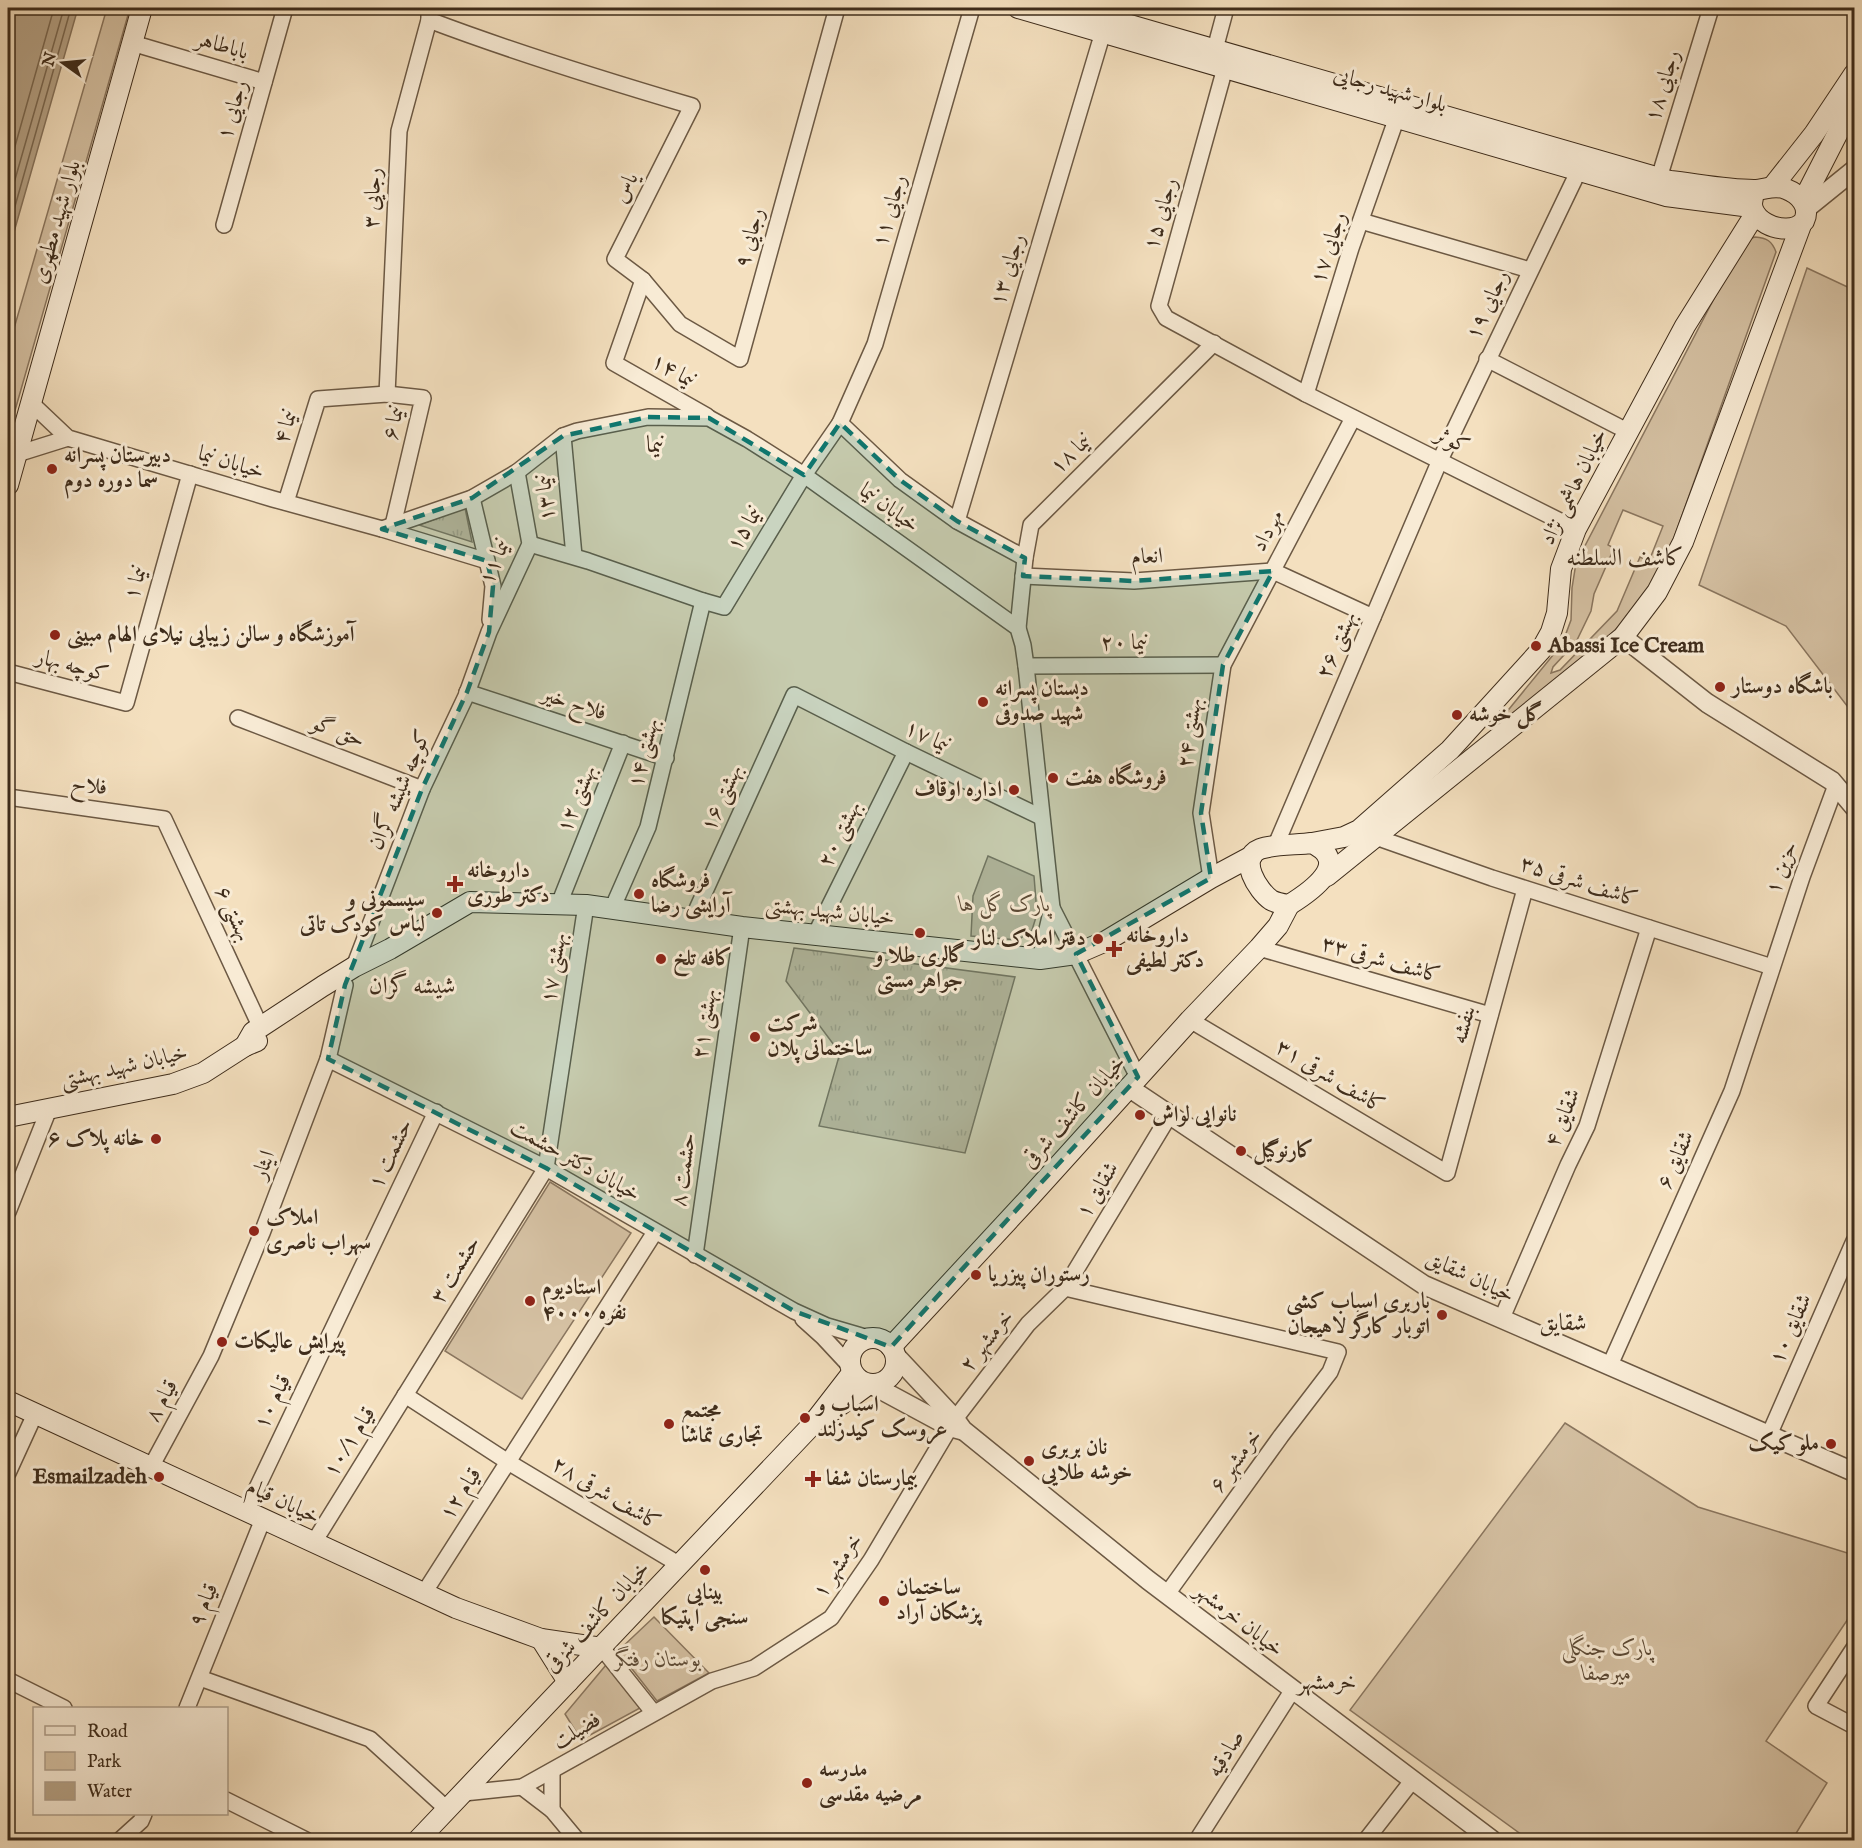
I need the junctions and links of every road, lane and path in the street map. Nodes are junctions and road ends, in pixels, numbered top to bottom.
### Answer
1 (142, 8) edge
2 (285, 8) edge
3 (837, 8) edge
4 (972, 8) edge
5 (1018, 8) edge
6 (1071, 8) edge
7 (1226, 8) edge
8 (1711, 8) edge
9 (429, 14) edge
10 (1103, 32) junction
11 (132, 43) junction
12 (1215, 49) junction
13 (1225, 68) junction
14 (1854, 74) edge
15 (264, 82) junction
16 (1854, 94) edge
17 (1397, 117) junction
18 (1851, 120) edge
19 (1579, 170) junction
20 (1854, 170) edge
21 (1659, 178) junction
22 (1709, 193) junction
23 (1759, 199) junction
24 (1803, 211) junction
25 (1361, 221) junction
26 (224, 225) dead end
27 (1530, 270) junction
28 (643, 279) junction
29 (1214, 343) junction
30 (1487, 360) junction
31 (387, 394) junction
32 (1306, 394) junction
33 (318, 399) joint
34 (31, 403) junction
35 (709, 418) junction
36 (1353, 418) junction
37 (840, 423) junction
38 (1627, 431) junction
39 (563, 436) junction
40 (68, 438) junction
41 (17, 454) junction
42 (1440, 460) junction
43 (517, 472) junction
44 (190, 474) junction
45 (804, 475) junction
46 (8, 485) edge
47 (472, 498) junction
48 (286, 502) junction
49 (957, 521) junction
50 (388, 527) junction
51 (1576, 530) junction
52 (530, 544) junction
53 (574, 556) junction
54 (1025, 558) junction
55 (487, 561) junction
56 (1273, 571) junction
57 (1023, 576) junction
58 (703, 602) junction
59 (1373, 617) junction
60 (1018, 628) junction
61 (489, 632) junction
62 (1623, 637) junction
63 (1223, 665) junction
64 (1026, 666) junction
65 (8, 672) edge
66 (467, 692) junction
67 (794, 695) joint
68 (126, 703) joint
69 (238, 718) dead end
70 (623, 743) junction
71 (906, 752) junction
72 (666, 758) junction
73 (1836, 785) junction
74 (422, 789) junction
75 (8, 797) edge
76 (1854, 807) edge
77 (1041, 817) junction
78 (1854, 818) edge
79 (164, 819) joint
80 (1367, 834) junction
81 (1312, 843) junction
82 (1275, 847) junction
83 (1252, 856) junction
84 (1327, 876) junction
85 (1211, 878) junction
86 (1525, 889) junction
87 (559, 904) junction
88 (586, 905) junction
89 (1289, 905) junction
90 (1052, 908) junction
91 (612, 909) junction
92 (692, 920) junction
93 (742, 927) junction
94 (1648, 928) junction
95 (815, 935) junction
96 (1259, 948) junction
97 (390, 950) junction
98 (1076, 954) junction
99 (1040, 959) junction
100 (354, 967) junction
101 (1772, 967) junction
102 (345, 985) junction
103 (1490, 1015) junction
104 (1190, 1020) junction
105 (261, 1028) junction
106 (245, 1046) junction
107 (328, 1059) junction
108 (1133, 1082) junction
109 (717, 1092) joint
110 (49, 1109) junction
111 (436, 1112) junction
112 (1169, 1116) junction
113 (8, 1117) edge
114 (546, 1168) junction
115 (1447, 1173) joint
116 (8, 1212) edge
117 (655, 1232) junction
118 (1854, 1240) edge
119 (695, 1255) junction
120 (1065, 1288) junction
121 (794, 1311) junction
122 (340, 1313) joint
123 (1502, 1318) junction
124 (868, 1338) junction
125 (893, 1351) junction
126 (212, 1356) joint
127 (1610, 1365) junction
128 (851, 1369) junction
129 (870, 1384) junction
130 (405, 1395) junction
131 (8, 1401) edge
132 (35, 1414) junction
133 (956, 1425) junction
134 (811, 1426) junction
135 (1769, 1435) junction
136 (508, 1462) junction
137 (151, 1467) junction
138 (8, 1473) edge
139 (1854, 1473) edge
140 (254, 1515) junction
141 (314, 1542) junction
142 (680, 1564) junction
143 (424, 1593) junction
144 (1167, 1594) junction
145 (541, 1639) junction
146 (602, 1648) junction
147 (1854, 1648) edge
148 (200, 1678) junction
149 (8, 1680) edge
150 (568, 1682) junction
151 (1292, 1690) junction
152 (62, 1707) edge
153 (188, 1707) edge
154 (653, 1712) junction
155 (1854, 1726) edge
156 (552, 1772) junction
157 (1412, 1781) junction
158 (522, 1787) junction
159 (464, 1793) junction
160 (228, 1801) edge
161 (448, 1810) junction
162 (552, 1810) junction
163 (144, 1815) edge
164 (120, 1840) edge
165 (306, 1840) edge
166 (420, 1840) edge
167 (577, 1840) edge
168 (1197, 1840) edge
169 (1366, 1840) edge
170 (1492, 1840) edge

1 - 11 main road, بلوار شهید مطهری
2 - 15 street, رجایی ۱
3 - 28 street, رجایی ۹
4 - 37 street, رجایی ۱۱
5 - 10 main road, بلوار شهید رجایی
6 - 12 main road, بلوار شهید رجایی
7 - 12 street
8 - 21 street, رجایی ۱۸
9 - 28 street, یاس
9 - 31 street, رجایی ۳
10 - 13 main road, بلوار شهید رجایی
10 - 49 street, رجایی ۱۳
11 - 15 street, باباطاهر
11 - 34 main road, بلوار شهید مطهری
12 - 21 main road, بلوار شهید رجایی
13 - 17 main road, بلوار شهید رجایی
13 - 29 street, رجایی ۱۵
14 - 23 main road, خیابان هاشمی نژاد
15 - 26 street, رجایی ۱
16 - 18 main road
17 - 19 main road, بلوار شهید رجایی
17 - 25 street, رجایی ۱۷
18 - 24 main road
19 - 22 main road, بلوار شهید رجایی
19 - 27 street, رجایی ۱۹
20 - 24 street
21 - 22 main road, بلوار شهید رجایی
22 - 23 main road, بلوار شهید رجایی
23 - 24 main road
23 - 24 main road
23 - 38 main road, خیابان هاشمی نژاد
24 - 62 main road
25 - 27 street
25 - 32 street, رجایی ۱۷
27 - 30 street, رجایی ۱۹
28 - 35 street, نیما ۱۴
29 - 32 street, رجایی ۱۵
29 - 54 street, نیما ۱۸
30 - 38 street
30 - 42 street, رجایی ۱۹
31 - 33 street, نیما ۶
31 - 50 street, نیما ۶
32 - 36 street, کوثر
33 - 48 street, نیما ۴
34 - 40 street, خیابان نیما
34 - 41 main road, بلوار شهید مطهری
35 - 39 street, خیابان نیما
35 - 45 street, خیابان نیما
36 - 42 street, کوثر
36 - 56 street, مهرداد
37 - 45 street, رجایی ۱۱
37 - 49 street
38 - 51 main road, خیابان هاشمی نژاد
39 - 43 street, خیابان نیما
39 - 53 street, نیما ۱۳
40 - 41 street
40 - 44 street, خیابان نیما
41 - 46 main road, بلوار شهید مطهری
42 - 51 street, کوثر
42 - 59 street, بهشتی ۲۶
43 - 47 street, خیابان نیما
43 - 52 street, نیما ۱۱
44 - 48 street, خیابان نیما
44 - 68 street, نیما ۱
45 - 58 street, نیما ۱۵
45 - 60 street, خیابان نیما
47 - 50 street, خیابان نیما
47 - 55 street
48 - 50 street, خیابان نیما
49 - 54 street
50 - 55 street, خیابان نیما
51 - 80 main road, خیابان هاشمی نژاد
52 - 53 street
52 - 61 street, نیما ۱۱
53 - 58 street
54 - 57 street, نیما ۱۸
55 - 61 street
56 - 57 street, انعام
56 - 59 street
56 - 63 street, مهرداد
57 - 60 street, نیما ۱۸
58 - 72 street, بهشتی ۱۴
59 - 82 street, بهشتی ۲۶
60 - 64 street
61 - 66 street, کوچه شیشه گران
62 - 73 street
62 - 80 main road
63 - 64 street, نیما ۲۰
63 - 85 street, بهشتی ۲۴
64 - 77 street
65 - 68 street, کوچه بهار
66 - 70 street, فلاح خیر
66 - 74 street, کوچه شیشه گران
67 - 71 street, نیما ۱۷
67 - 92 street, بهشتی ۱۶
69 - 74 street, حق گو
70 - 72 street, فلاح خیر
70 - 87 street, بهشتی ۱۲
71 - 77 street, نیما ۱۷
71 - 95 street, بهشتی ۲۰
72 - 91 street, بهشتی ۱۴
73 - 76 street
73 - 78 street
73 - 101 street, حزین ۱
74 - 100 street, کوچه شیشه گران
75 - 79 street, فلاح
77 - 90 street
79 - 105 street, بهشتی ۶
80 - 81 main road, خیابان هاشمی نژاد
80 - 84 main road
80 - 86 street, کاشف شرقی ۳۵
81 - 82 main road
81 - 84 main road
82 - 83 main road
83 - 85 main road, خیابان شهید بهشتی
83 - 89 main road
84 - 89 main road
85 - 98 main road, خیابان شهید بهشتی
86 - 94 street, کاشف شرقی ۳۵
86 - 103 street, بنفشه
87 - 88 main road, خیابان شهید بهشتی
87 - 97 main road, خیابان شهید بهشتی
88 - 91 main road, خیابان شهید بهشتی
88 - 114 street, بهشتی ۱۷
89 - 96 main road, خیابان کاشف شرقی
90 - 98 street
90 - 99 street
91 - 92 main road, خیابان شهید بهشتی
92 - 93 main road, خیابان شهید بهشتی
93 - 95 main road, خیابان شهید بهشتی
93 - 109 street, بهشتی ۲۱
94 - 101 street, کاشف شرقی ۳۵
94 - 123 street, شقایق ۴
95 - 99 main road, خیابان شهید بهشتی
96 - 103 street, کاشف شرقی ۳۳
96 - 104 main road, خیابان کاشف شرقی
97 - 100 main road, خیابان شهید بهشتی
97 - 102 main road, خیابان شهید بهشتی
98 - 99 main road, خیابان شهید بهشتی
98 - 108 street
100 - 105 main road, خیابان شهید بهشتی
101 - 127 street, شقایق ۶
102 - 106 main road, خیابان شهید بهشتی
102 - 107 street, ایثار
103 - 115 street, بنفشه
104 - 108 main road, خیابان کاشف شرقی
104 - 115 street, کاشف شرقی ۳۱
105 - 106 main road, خیابان شهید بهشتی
106 - 110 main road, خیابان شهید بهشتی
107 - 111 street, خیابان دکتر حشمت
107 - 126 street, ایثار
108 - 112 street, خیابان شقایق
108 - 125 main road, خیابان کاشف شرقی
109 - 119 street, حشمت ۸
110 - 113 main road, خیابان شهید بهشتی
110 - 116 street
111 - 114 street, خیابان دکتر حشمت
111 - 122 street, حشمت ۱
112 - 120 street, شقایق ۱
112 - 123 street, خیابان شقایق
114 - 117 street, خیابان دکتر حشمت
114 - 130 street, حشمت ۳
117 - 119 street, خیابان دکتر حشمت
117 - 136 street, قیام ۱۲
118 - 135 street, شقایق ۱۰
119 - 121 street, خیابان دکتر حشمت
120 - 133 street, خرمشهر ۲
120 - 144 street, خرمشهر ۶
121 - 124 street
121 - 128 street
122 - 140 street, قیام ۱۰
123 - 127 street, خیابان شقایق
124 - 125 main road
124 - 128 main road
125 - 129 main road
125 - 133 street
126 - 137 street, قیام ۸
127 - 135 street, خیابان شقایق
128 - 129 main road
128 - 134 main road
129 - 133 street
129 - 134 main road
130 - 136 street, کاشف شرقی ۲۸
130 - 141 street, قیام ۱۰/۱
131 - 132 main road, خیابان قیام
132 - 137 main road, خیابان قیام
132 - 138 street
133 - 144 street, خیابان خرمشهر
133 - 154 street, خرمشهر ۱
134 - 142 main road, خیابان کاشف شرقی
135 - 139 street, خیابان شقایق
136 - 142 street, کاشف شرقی ۲۸
136 - 143 street, قیام ۱۲
137 - 140 main road, خیابان قیام
140 - 141 main road, خیابان قیام
140 - 148 street, قیام ۹
141 - 143 main road, خیابان قیام
142 - 146 main road, خیابان کاشف شرقی
143 - 145 main road, خیابان قیام
144 - 151 street, خیابان خرمشهر
145 - 146 main road, خیابان قیام
145 - 150 main road
146 - 150 main road, خیابان کاشف شرقی
146 - 154 street
147 - 155 street
148 - 153 street, قیام ۹
148 - 161 street
149 - 152 street
150 - 159 main road, خیابان کاشف شرقی
151 - 157 street, خیابان خرمشهر
151 - 168 street, صادقیه
154 - 156 street, فضیلت
156 - 158 street, فضیلت
156 - 162 street
157 - 169 street
157 - 170 street, خیابان خرمشهر
158 - 159 street, فضیلت
158 - 162 street
159 - 161 main road, خیابان کاشف شرقی
160 - 165 street
161 - 166 main road, خیابان کاشف شرقی
162 - 167 street
163 - 164 street

